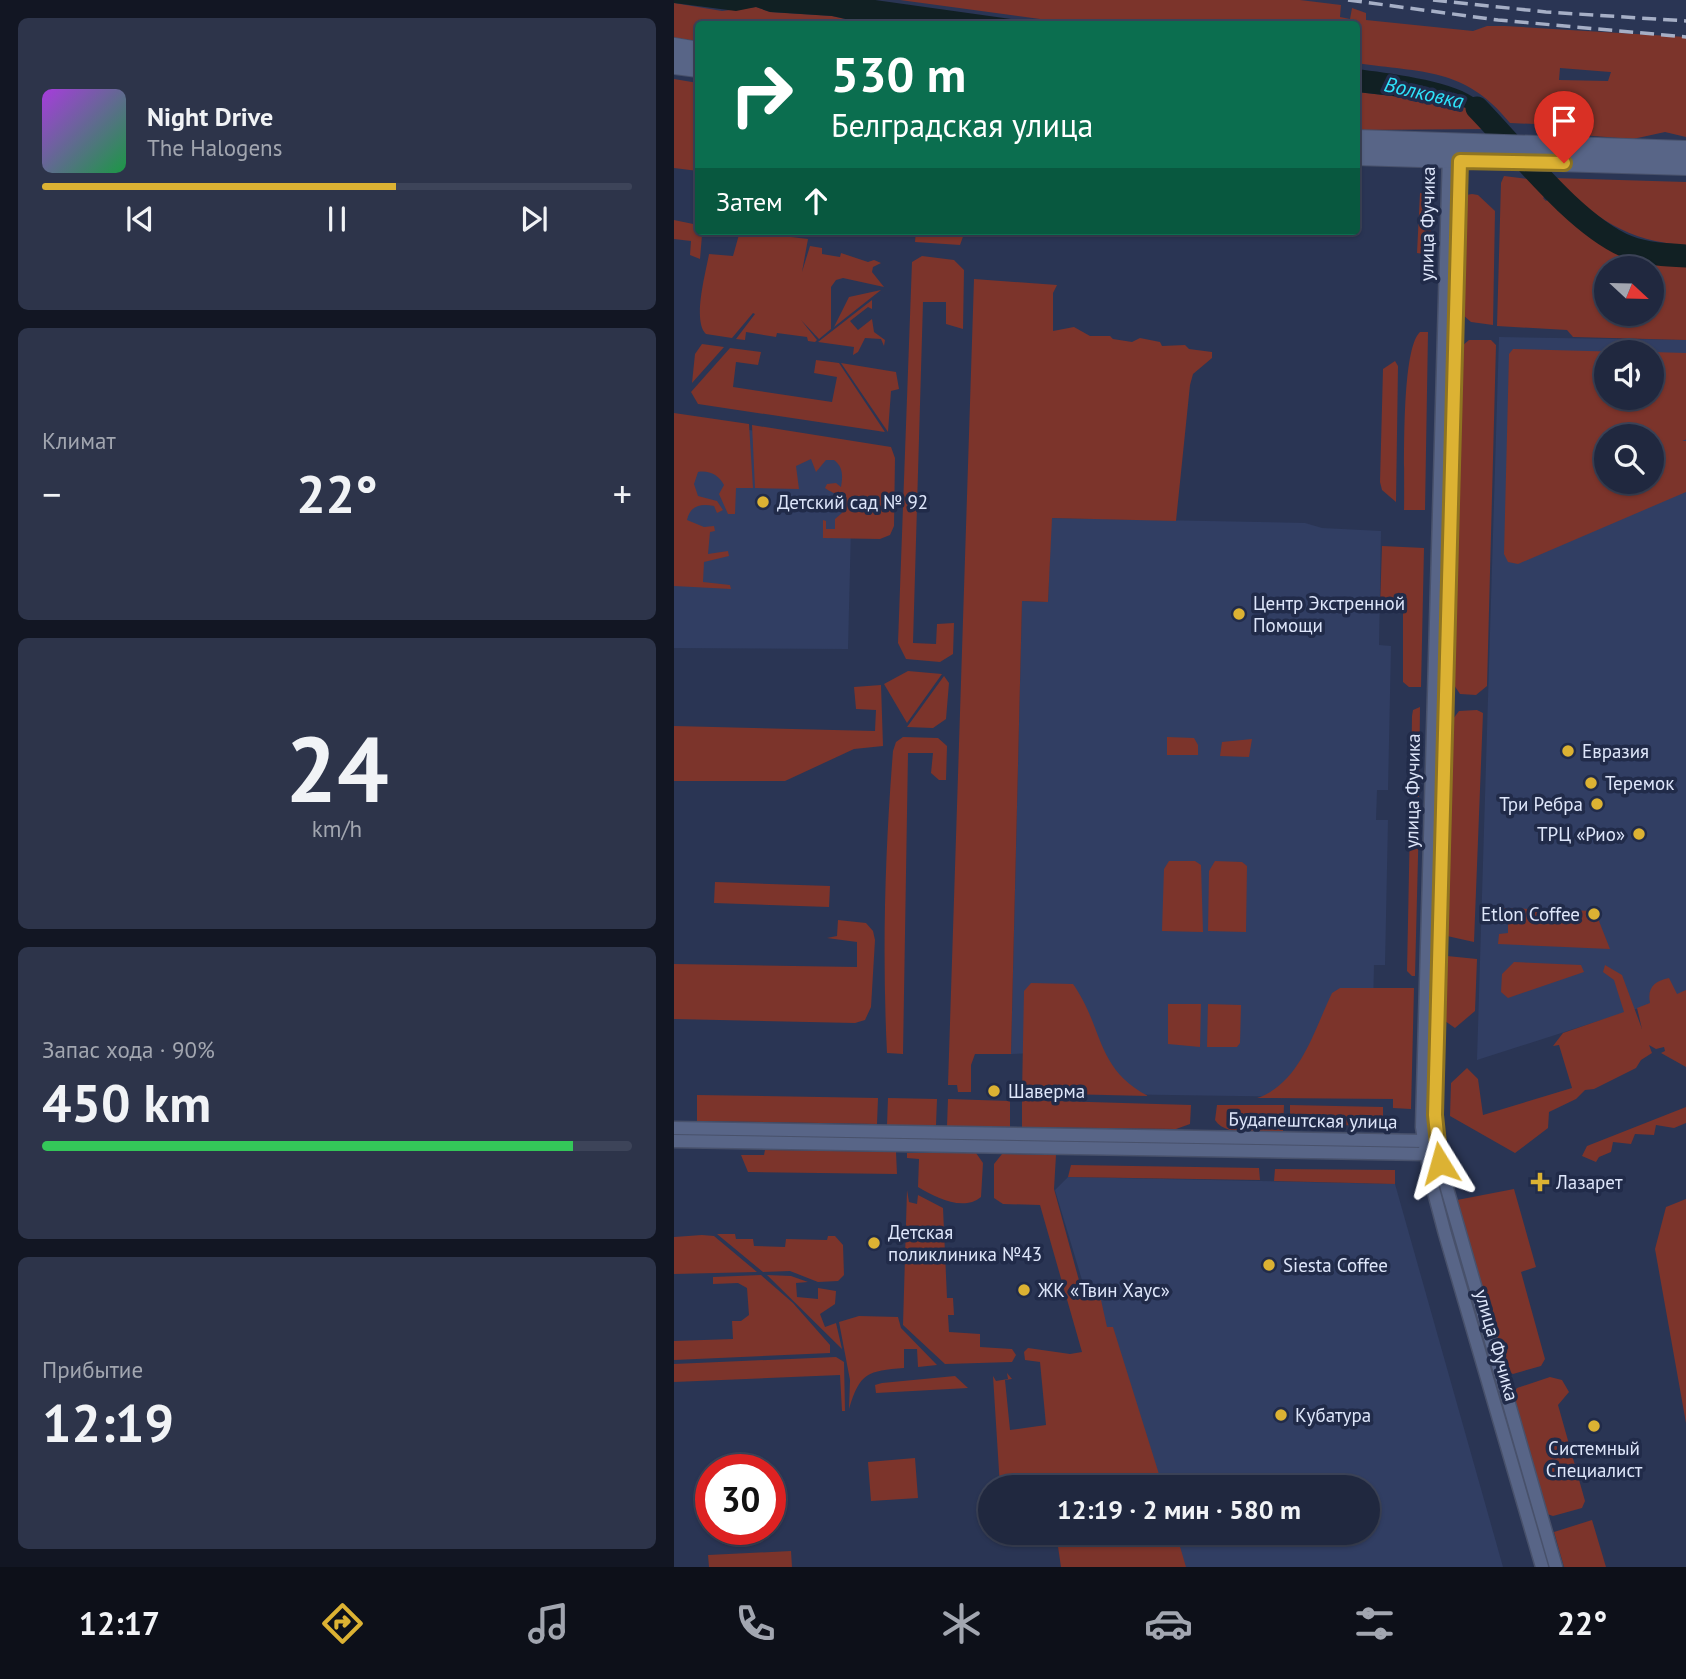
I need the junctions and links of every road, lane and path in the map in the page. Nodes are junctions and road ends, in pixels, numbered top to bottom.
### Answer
1 (674, 47) edge
2 (695, 50) edge
3 (674, 65) edge
4 (695, 68) edge
5 (1360, 139) edge
6 (1452, 142) junction
7 (1686, 150) edge
8 (1360, 156) edge
9 (1454, 161) junction
10 (1686, 166) edge
11 (674, 1128) edge
12 (674, 1141) edge
13 (1429, 1147) junction
14 (1542, 1567) edge
15 (1556, 1567) edge

1 - 2 street
3 - 4 street
5 - 6 street
6 - 7 street
6 - 9 street, улица Фучика
8 - 9 street
9 - 10 street
9 - 13 street, улица Фучика
11 - 13 street, Будапештская улица
12 - 13 street, Будапештская улица
13 - 14 street, улица Фучика
13 - 15 street, улица Фучика

